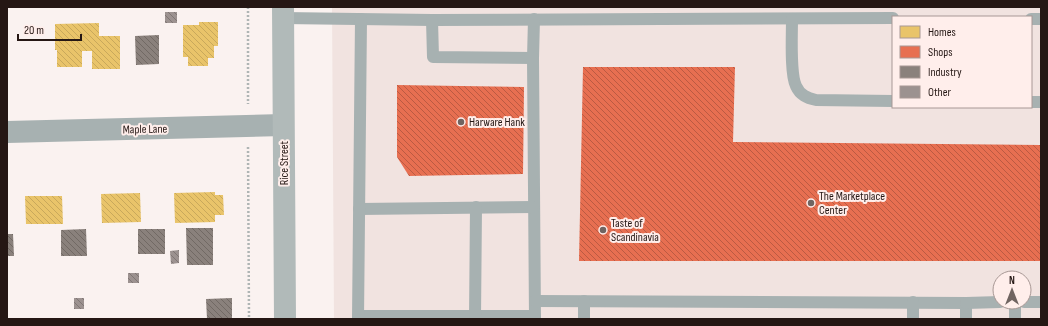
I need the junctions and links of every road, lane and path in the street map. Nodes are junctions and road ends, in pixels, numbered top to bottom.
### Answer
1 (248, 7) edge
2 (283, 12) edge
3 (892, 18) edge
4 (361, 19) junction
5 (534, 19) junction
6 (792, 19) junction
7 (432, 20) junction
8 (533, 58) junction
9 (248, 95) dead end
10 (892, 101) edge
11 (283, 125) junction
12 (7, 132) edge
13 (248, 149) dead end
14 (476, 207) junction
15 (534, 207) junction
16 (359, 209) junction
17 (535, 301) junction
18 (584, 301) junction
19 (913, 302) junction
20 (966, 302) junction
21 (992, 302) edge
22 (475, 317) edge
23 (535, 317) edge
24 (358, 318) edge
25 (249, 319) edge
26 (285, 319) edge
27 (584, 319) edge
28 (913, 319) edge
29 (966, 319) edge

1 - 9 path
2 - 4 lane
2 - 11 main road, Rice Street
3 - 6 lane
4 - 7 lane
4 - 16 lane
5 - 6 lane
5 - 7 lane
5 - 8 lane
6 - 10 lane
7 - 8 lane
8 - 15 lane
11 - 12 street, Maple Lane
11 - 26 main road, Rice Street
13 - 25 path
14 - 15 lane
14 - 16 lane
14 - 22 lane
15 - 17 lane
16 - 24 lane
17 - 18 lane
17 - 23 lane
18 - 19 lane
18 - 27 lane
19 - 20 lane
19 - 28 lane
20 - 21 lane
20 - 29 lane
22 - 23 lane
22 - 24 lane

